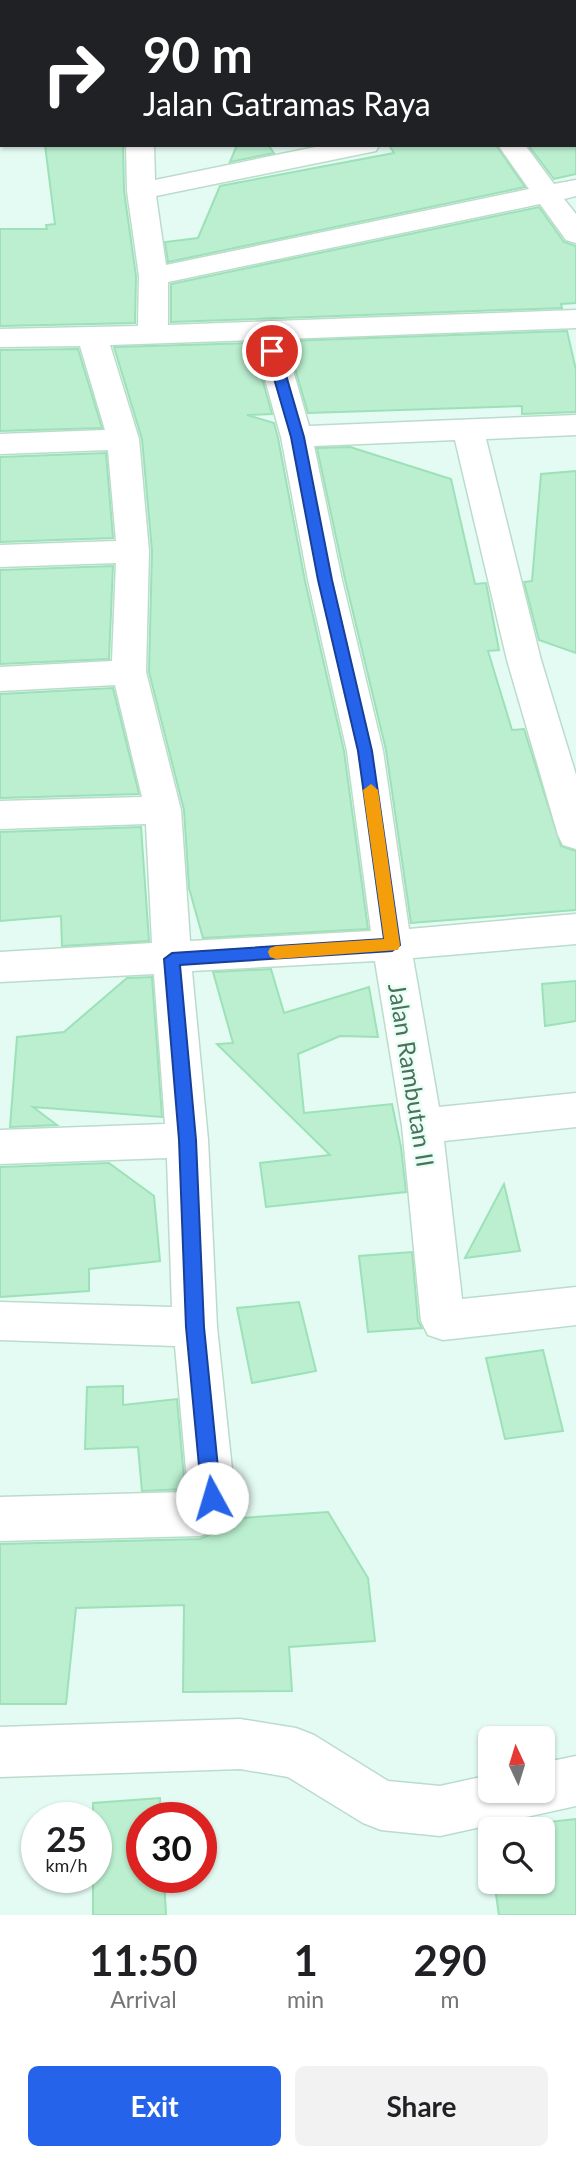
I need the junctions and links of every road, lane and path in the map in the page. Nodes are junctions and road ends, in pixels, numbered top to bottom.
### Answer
1 (140, 147) edge
2 (356, 147) edge
3 (512, 147) edge
4 (576, 188) edge
5 (141, 191) junction
6 (545, 195) junction
7 (576, 234) edge
8 (153, 276) junction
9 (576, 319) edge
10 (266, 330) junction
11 (153, 335) junction
12 (92, 337) junction
13 (0, 338) edge
14 (576, 425) edge
15 (468, 429) junction
16 (297, 437) junction
17 (123, 439) junction
18 (0, 444) edge
19 (133, 551) junction
20 (0, 556) edge
21 (129, 672) junction
22 (0, 679) edge
23 (163, 810) junction
24 (0, 815) edge
25 (576, 835) edge
26 (576, 929) edge
27 (392, 945) junction
28 (172, 959) junction
29 (0, 967) edge
30 (576, 1110) edge
31 (422, 1126) junction
32 (187, 1140) junction
33 (0, 1147) edge
34 (576, 1307) edge
35 (0, 1321) edge
36 (195, 1327) junction
37 (0, 1519) edge
38 (0, 1752) edge
39 (576, 1781) edge
40 (555, 1785) edge
41 (478, 1802) edge

1 - 5 street
2 - 5 street
3 - 6 street
4 - 6 street
5 - 8 street
6 - 7 street
6 - 8 street
8 - 11 street
9 - 10 street
10 - 11 street
10 - 16 street, Jalan Rambutan II
11 - 12 street
12 - 13 street
12 - 17 street
14 - 15 street
15 - 16 street
15 - 25 street
16 - 27 street, Jalan Rambutan II
17 - 18 street
17 - 19 street
19 - 20 street
19 - 21 street
21 - 22 street
21 - 23 street
23 - 24 street
23 - 28 street
26 - 27 street
27 - 28 street
27 - 31 street, Jalan Rambutan II
28 - 29 street
28 - 32 street
30 - 31 street
31 - 34 street, Jalan Rambutan II
32 - 33 street
32 - 36 street
35 - 36 street
36 - 37 street
38 - 41 street
39 - 40 street

